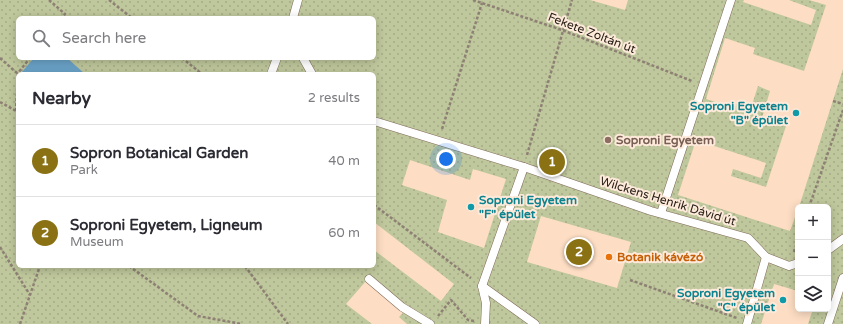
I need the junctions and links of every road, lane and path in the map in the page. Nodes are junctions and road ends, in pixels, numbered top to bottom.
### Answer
1 (49, 0) edge
2 (109, 0) edge
3 (298, 0) edge
4 (474, 0) edge
5 (572, 0) edge
6 (731, 0) edge
7 (482, 3) junction
8 (62, 16) edge
9 (129, 16) edge
10 (294, 16) edge
11 (562, 30) junction
12 (0, 58) edge
13 (28, 60) edge
14 (184, 60) edge
15 (276, 60) edge
16 (304, 60) edge
17 (16, 72) edge
18 (20, 72) edge
19 (200, 72) edge
20 (272, 72) edge
21 (311, 72) edge
22 (703, 85) junction
23 (0, 102) edge
24 (833, 102) dead end
25 (843, 104) edge
26 (16, 110) edge
27 (843, 110) edge
28 (376, 122) edge
29 (438, 141) junction
30 (524, 167) junction
31 (810, 204) edge
32 (376, 206) edge
33 (661, 213) junction
34 (843, 239) edge
35 (0, 247) edge
36 (831, 248) edge
37 (766, 257) junction
38 (795, 264) edge
39 (39, 268) edge
40 (132, 268) edge
41 (246, 268) edge
42 (843, 278) edge
43 (369, 279) dead end
44 (630, 280) dead end
45 (482, 286) junction
46 (30, 296) junction
47 (436, 318) dead end
48 (468, 320) dead end
49 (747, 323) edge
50 (20, 324) edge
51 (242, 324) edge
52 (288, 324) edge
53 (430, 324) edge
54 (485, 324) edge
55 (535, 324) edge
56 (828, 324) edge

1 - 8 path
2 - 9 path
3 - 10 lane
4 - 7 path, Fekete Zoltán út
5 - 11 path
6 - 22 lane
7 - 11 path, Fekete Zoltán út
7 - 29 path
11 - 22 path, Fekete Zoltán út
11 - 30 path
12 - 17 path
13 - 18 path
14 - 19 path
15 - 20 lane
16 - 21 lane
22 - 33 lane
23 - 26 path
24 - 25 path
27 - 31 path
28 - 29 lane, Wilckens Henrik Dávid út
29 - 30 lane, Wilckens Henrik Dávid út
30 - 33 lane, Wilckens Henrik Dávid út
30 - 45 lane
32 - 45 path
33 - 37 lane, Wilckens Henrik Dávid út
34 - 36 lane
35 - 46 path
37 - 38 lane, Wilckens Henrik Dávid út
37 - 49 lane
39 - 46 path
40 - 51 path
41 - 52 path
42 - 56 lane
43 - 53 lane
44 - 49 path
45 - 54 lane
45 - 55 lane
46 - 50 path
47 - 48 path

